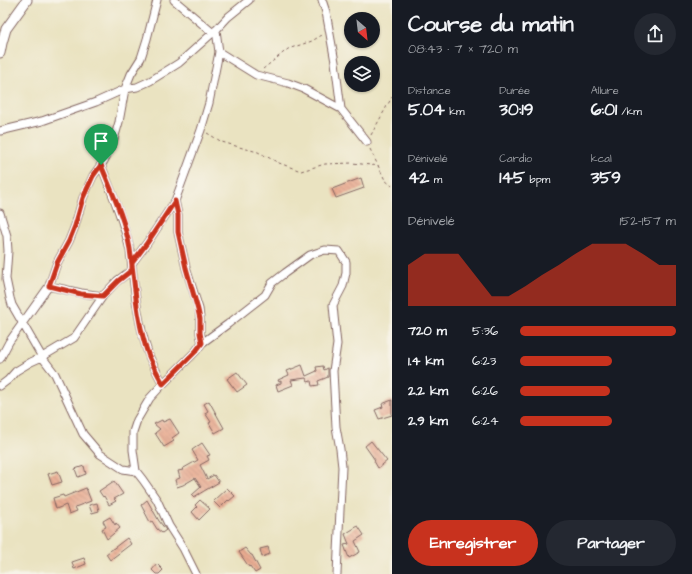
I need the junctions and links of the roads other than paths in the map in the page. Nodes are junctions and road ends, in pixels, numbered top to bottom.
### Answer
1 (27, 0) edge
2 (157, 0) edge
3 (174, 0) edge
4 (249, 0) edge
5 (322, 0) edge
6 (214, 32) junction
7 (219, 52) junction
8 (0, 53) edge
9 (125, 89) junction
10 (341, 109) junction
11 (0, 131) edge
12 (367, 142) road end
13 (101, 165) junction
14 (175, 201) junction
15 (0, 213) edge
16 (132, 263) junction
17 (132, 270) junction
18 (49, 286) junction
19 (103, 296) junction
20 (22, 322) junction
21 (202, 343) junction
22 (42, 357) junction
23 (0, 359) edge
24 (163, 384) junction
25 (0, 386) edge
26 (136, 471) junction
27 (196, 574) edge
28 (337, 574) edge

1 - 8 street
2 - 9 street
3 - 6 street
4 - 6 street
5 - 10 street
6 - 7 street
6 - 9 street
7 - 10 street
7 - 14 street
9 - 11 street
9 - 13 street
10 - 12 street
13 - 16 street
13 - 18 street
14 - 16 street
14 - 21 street
15 - 20 street
16 - 17 street
17 - 19 street
17 - 24 street
18 - 19 street
18 - 20 street
19 - 22 street
20 - 22 street
20 - 23 street
21 - 24 street
21 - 28 street
22 - 25 street
22 - 26 street
24 - 26 street
26 - 27 street

